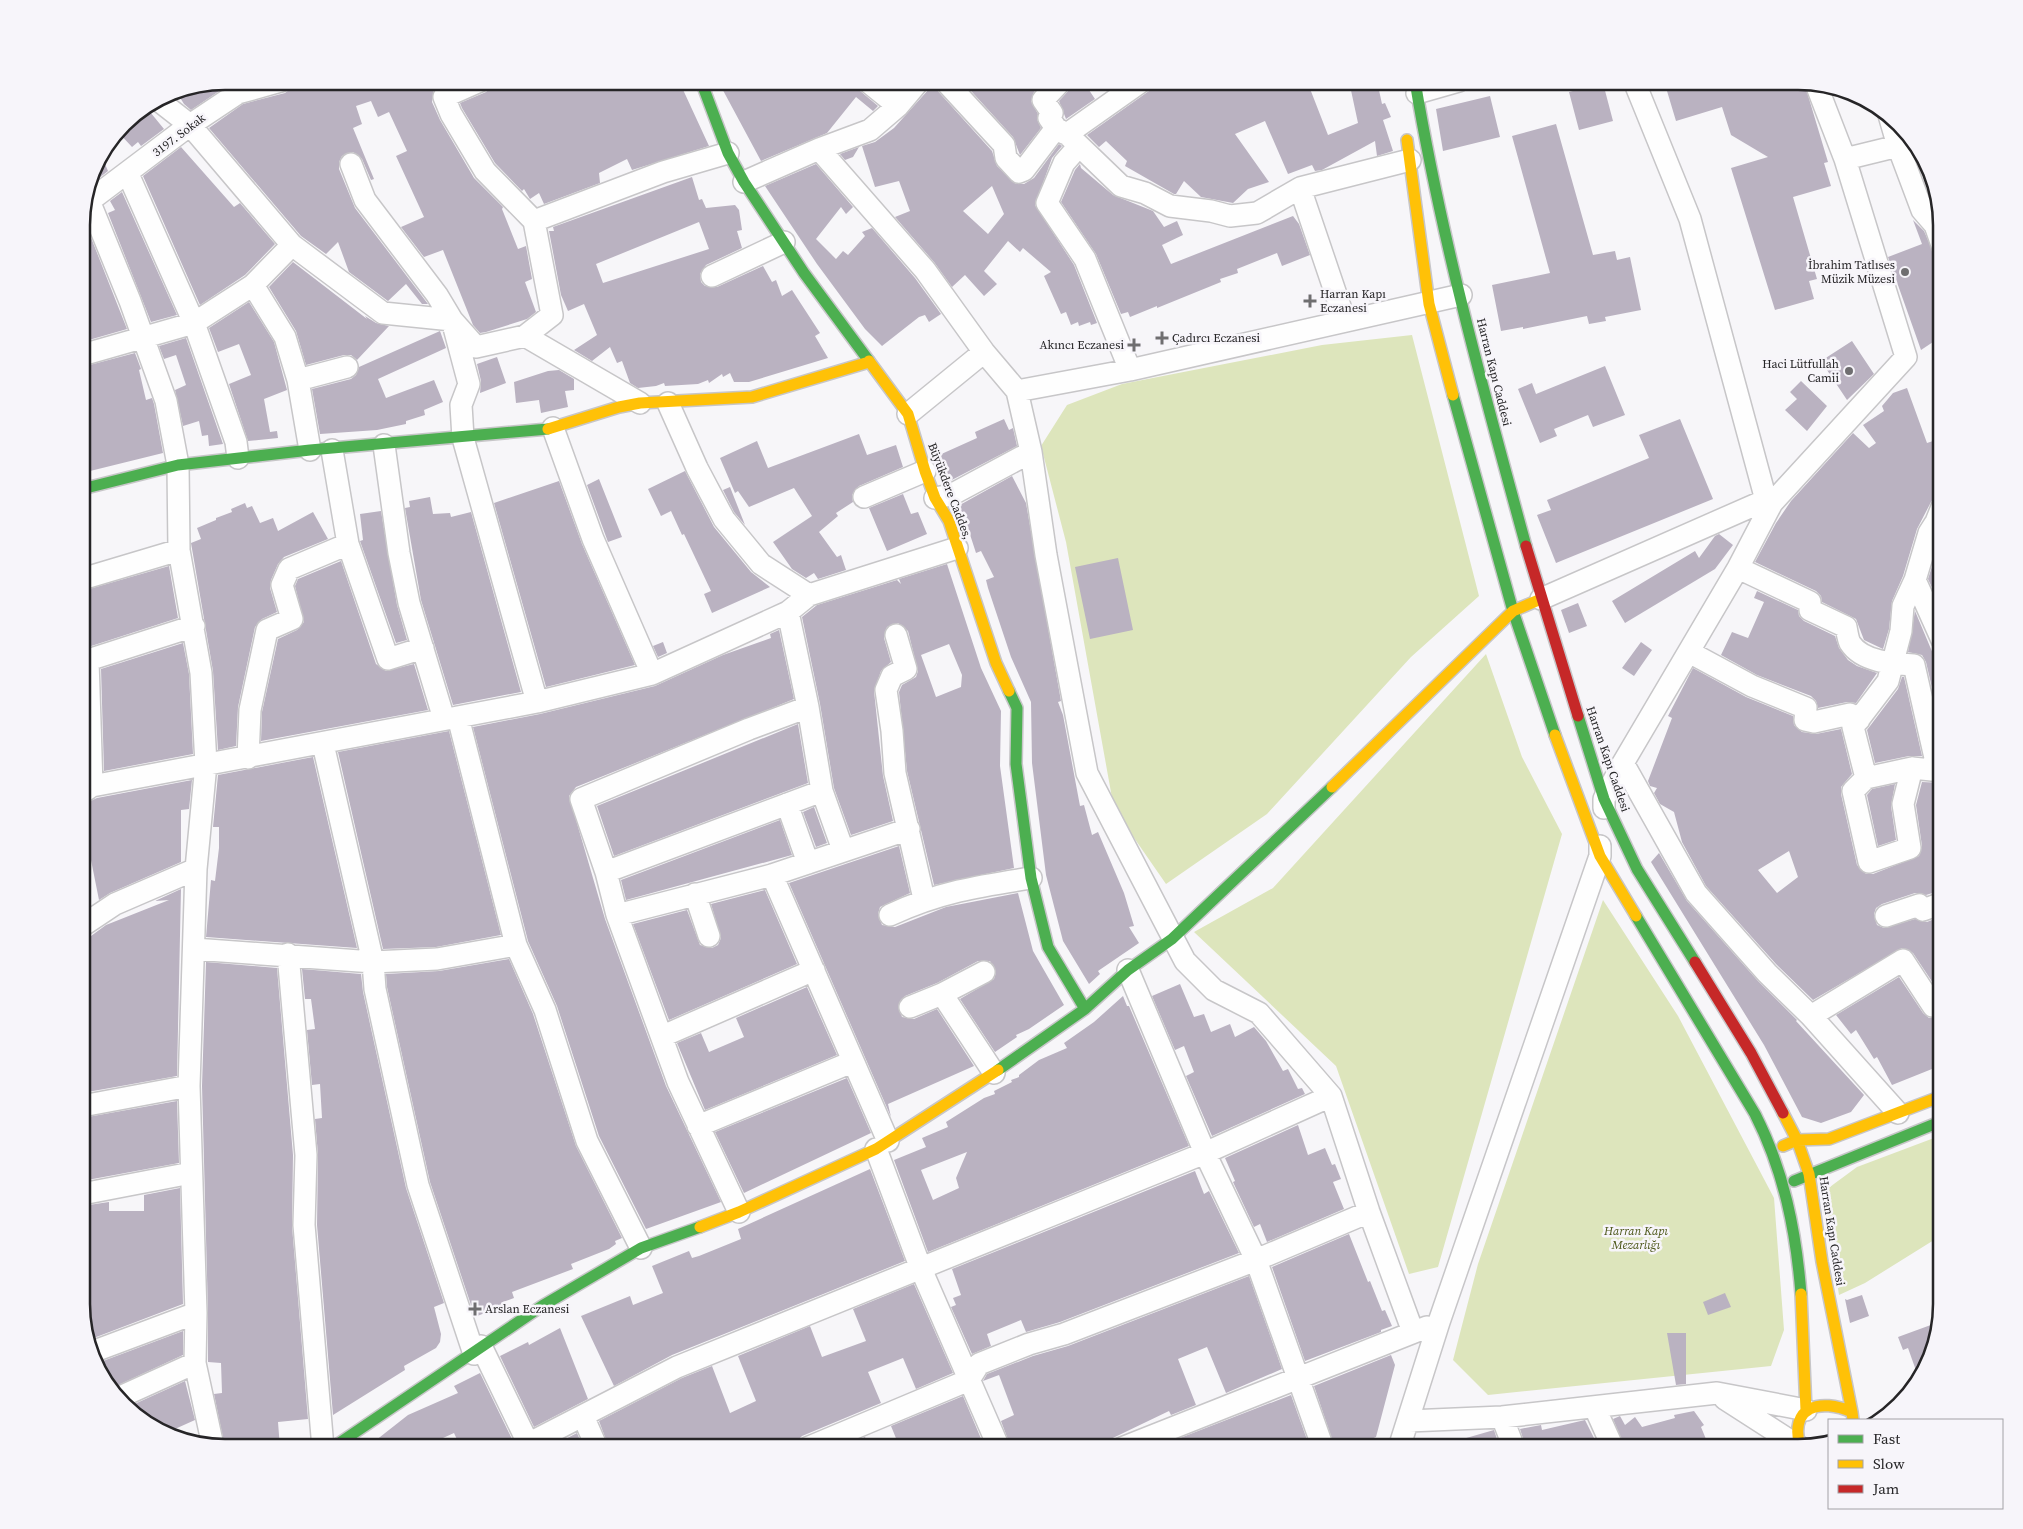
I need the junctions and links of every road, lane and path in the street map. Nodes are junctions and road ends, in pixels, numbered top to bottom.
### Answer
1 (249, 90) edge
2 (460, 90) edge
3 (704, 90) edge
4 (878, 90) edge
5 (911, 90) edge
6 (953, 90) edge
7 (1052, 90) edge
8 (1130, 90) edge
9 (1416, 90) edge
10 (1638, 90) edge
11 (1819, 92) edge
12 (164, 105) edge
13 (898, 106) junction
14 (190, 125) junction
15 (1405, 130) dead end
16 (1894, 131) edge
17 (1067, 136) junction
18 (1898, 146) junction
19 (818, 149) junction
20 (728, 152) junction
21 (1845, 159) junction
22 (1410, 160) junction
23 (351, 164) dead end
24 (128, 174) junction
25 (744, 182) junction
26 (1300, 188) junction
27 (93, 200) edge
28 (91, 213) edge
29 (534, 221) junction
30 (1933, 223) edge
31 (784, 242) junction
32 (292, 245) junction
33 (712, 276) dead end
34 (253, 285) junction
35 (1461, 295) junction
36 (1429, 304) junction
37 (452, 320) junction
38 (1345, 321) junction
39 (194, 323) junction
40 (143, 336) junction
41 (525, 336) junction
42 (984, 352) junction
43 (90, 353) edge
44 (868, 362) junction
45 (347, 367) dead end
46 (1130, 370) junction
47 (298, 380) junction
48 (1017, 391) junction
49 (640, 403) junction
50 (668, 403) junction
51 (908, 414) junction
52 (553, 428) junction
53 (463, 438) junction
54 (384, 445) junction
55 (310, 450) junction
56 (332, 450) junction
57 (1031, 452) junction
58 (238, 458) junction
59 (178, 465) junction
60 (925, 471) junction
61 (90, 486) edge
62 (864, 497) dead end
63 (935, 498) junction
64 (1769, 501) junction
65 (1933, 527) edge
66 (348, 544) junction
67 (957, 548) junction
68 (179, 550) junction
69 (1738, 568) junction
70 (90, 577) edge
71 (1915, 580) junction
72 (809, 595) junction
73 (1541, 599) junction
74 (1514, 611) junction
75 (788, 612) junction
76 (1933, 620) edge
77 (194, 626) junction
78 (896, 635) dead end
79 (423, 648) junction
80 (1689, 652) junction
81 (90, 659) edge
82 (1893, 664) junction
83 (652, 674) junction
84 (537, 702) junction
85 (808, 708) junction
86 (451, 718) junction
87 (1859, 720) junction
88 (1933, 742) edge
89 (323, 744) junction
90 (248, 758) junction
91 (1623, 763) junction
92 (206, 764) junction
93 (1912, 768) junction
94 (1933, 770) edge
95 (1866, 778) junction
96 (90, 788) edge
97 (822, 791) junction
98 (1604, 799) junction
99 (787, 804) junction
100 (909, 829) junction
101 (843, 850) junction
102 (1600, 856) junction
103 (808, 863) junction
104 (196, 869) junction
105 (606, 872) junction
106 (772, 875) junction
107 (1031, 878) junction
108 (695, 894) junction
109 (924, 899) junction
110 (1933, 906) edge
111 (890, 915) dead end
112 (617, 916) junction
113 (1886, 916) dead end
114 (90, 921) edge
115 (709, 936) dead end
116 (1172, 939) junction
117 (516, 945) junction
118 (194, 949) junction
119 (288, 954) junction
120 (372, 962) junction
121 (814, 970) junction
122 (1128, 970) junction
123 (984, 972) dead end
124 (942, 994) junction
125 (1933, 1005) edge
126 (910, 1007) dead end
127 (1085, 1009) junction
128 (1811, 1016) junction
129 (662, 1036) junction
130 (852, 1062) junction
131 (994, 1073) junction
132 (189, 1086) junction
133 (1331, 1096) junction
134 (1933, 1099) edge
135 (90, 1105) edge
136 (1898, 1113) junction
137 (1933, 1125) edge
138 (698, 1126) junction
139 (1797, 1140) junction
140 (882, 1145) junction
141 (1773, 1151) junction
142 (1205, 1153) junction
143 (191, 1173) junction
144 (1809, 1174) junction
145 (1783, 1185) junction
146 (90, 1192) edge
147 (740, 1212) junction
148 (1369, 1212) junction
149 (641, 1248) junction
150 (1256, 1260) junction
151 (921, 1269) junction
152 (196, 1313) junction
153 (1439, 1322) junction
154 (1413, 1332) junction
155 (98, 1350) edge
156 (477, 1350) junction
157 (195, 1363) junction
158 (1297, 1377) junction
159 (970, 1380) junction
160 (1717, 1393) junction
161 (126, 1394) edge
162 (1594, 1408) junction
163 (1806, 1410) junction
164 (583, 1416) junction
165 (1853, 1416) edge
166 (1502, 1417) junction
167 (1408, 1421) junction
168 (209, 1438) edge
169 (334, 1439) edge
170 (345, 1439) edge
171 (521, 1439) edge
172 (538, 1439) edge
173 (594, 1439) edge
174 (829, 1439) edge
175 (996, 1439) edge
176 (1144, 1439) edge
177 (1320, 1439) edge
178 (1402, 1439) edge
179 (1511, 1439) edge
180 (1610, 1439) edge
181 (1788, 1439) edge
182 (1799, 1439) edge

1 - 14 street, 3197. Sokak
2 - 29 street
3 - 20 street, Büyükdere Caddes,
4 - 13 street
5 - 13 street
6 - 17 street
7 - 17 street
8 - 17 street
9 - 35 street, Harran Kapı Caddesi
10 - 64 street
11 - 21 street
12 - 14 street
13 - 19 street
14 - 24 street, 3197. Sokak
14 - 32 street
15 - 22 street
16 - 18 street
17 - 26 street
17 - 46 street
18 - 21 street
18 - 30 street
19 - 25 street
19 - 42 street
20 - 25 street, Büyükdere Caddes,
20 - 29 street
21 - 64 street
22 - 26 street
22 - 36 street
23 - 37 street
24 - 27 street, 3197. Sokak
24 - 39 street
25 - 31 street, Büyükdere Caddes,
26 - 38 street
28 - 40 street
29 - 41 street
31 - 33 street
31 - 44 street, Büyükdere Caddes,
32 - 34 street
32 - 37 street
34 - 39 street
34 - 47 street
35 - 36 street
35 - 73 street, Harran Kapı Caddesi
36 - 38 street
36 - 74 street
37 - 41 street
37 - 53 street
38 - 46 street
39 - 40 street
39 - 58 street
40 - 43 street
40 - 59 street
41 - 49 street
42 - 48 street
42 - 51 street
44 - 50 street
44 - 51 street, Büyükdere Caddes,
45 - 47 street
46 - 48 street
47 - 55 street
48 - 57 street
49 - 50 street
49 - 52 street
50 - 72 street
51 - 60 street, Büyükdere Caddes,
52 - 53 street
52 - 83 street
53 - 54 street
53 - 84 street
54 - 56 street
54 - 79 street
55 - 56 street
55 - 58 street
56 - 66 street
57 - 63 street
57 - 116 street
58 - 59 street
59 - 61 street
59 - 68 street
60 - 62 street
60 - 63 street, Büyükdere Caddes,
63 - 67 street, Büyükdere Caddes,
64 - 69 street
64 - 73 street
65 - 71 street
66 - 79 street
66 - 90 street
67 - 72 street
67 - 107 street, Büyükdere Caddes,
68 - 70 street
68 - 77 street
69 - 80 street
69 - 82 street
71 - 76 street
71 - 82 street
72 - 75 street
73 - 74 street
73 - 98 street, Harran Kapı Caddesi
74 - 102 street
74 - 116 street
75 - 83 street
75 - 85 street
77 - 81 street
77 - 92 street
78 - 100 street
79 - 86 street
80 - 87 street
80 - 91 street
82 - 87 street
82 - 88 street
83 - 84 street
84 - 86 street
85 - 97 street
85 - 105 street
86 - 89 street
86 - 117 street
87 - 95 street
89 - 90 street
89 - 120 street
90 - 92 street
91 - 98 street
91 - 128 street
92 - 96 street
92 - 104 street
93 - 94 street
93 - 95 street
93 - 95 street
97 - 99 street
97 - 101 street
98 - 102 street
98 - 139 street, Harran Kapı Caddesi
99 - 103 street
99 - 105 street
100 - 101 street
100 - 109 street
101 - 103 street
102 - 141 street
102 - 153 street
103 - 106 street
104 - 114 street
104 - 118 street
105 - 112 street
106 - 108 street
106 - 121 street
107 - 109 street
107 - 127 street, Büyükdere Caddes,
108 - 112 street
108 - 115 street
109 - 111 street
110 - 113 street
112 - 129 street
116 - 122 street
116 - 133 street
117 - 120 street
117 - 149 street
118 - 119 street
118 - 132 street
119 - 120 street
119 - 169 street
120 - 156 street
121 - 129 street
121 - 130 street
122 - 127 street
122 - 142 street
123 - 124 street
124 - 126 street
124 - 131 street
125 - 128 street
127 - 131 street
128 - 136 street
129 - 138 street
130 - 138 street
130 - 140 street
131 - 140 street
132 - 135 street
132 - 143 street
133 - 142 street
133 - 148 street
134 - 136 street
136 - 139 street
137 - 144 street
138 - 147 street
139 - 141 street
139 - 144 street, Harran Kapı Caddesi
140 - 147 street
140 - 151 street
141 - 145 street
142 - 150 street
142 - 151 street
143 - 146 street
143 - 152 street
144 - 145 street
144 - 165 street, Harran Kapı Caddesi
145 - 163 street
147 - 149 street
148 - 150 street
148 - 154 street
149 - 156 street
150 - 158 street
150 - 159 street
151 - 159 street
151 - 164 street
152 - 155 street
152 - 157 street
153 - 154 street
153 - 167 street
154 - 158 street
156 - 170 street
156 - 171 street
157 - 161 street
157 - 168 street
158 - 176 street
158 - 177 street
159 - 174 street
159 - 175 street
160 - 162 street
160 - 163 street
160 - 181 street
162 - 166 street
162 - 180 street
163 - 165 street
163 - 182 street
164 - 172 street
164 - 173 street
166 - 167 street
166 - 179 street
167 - 178 street

